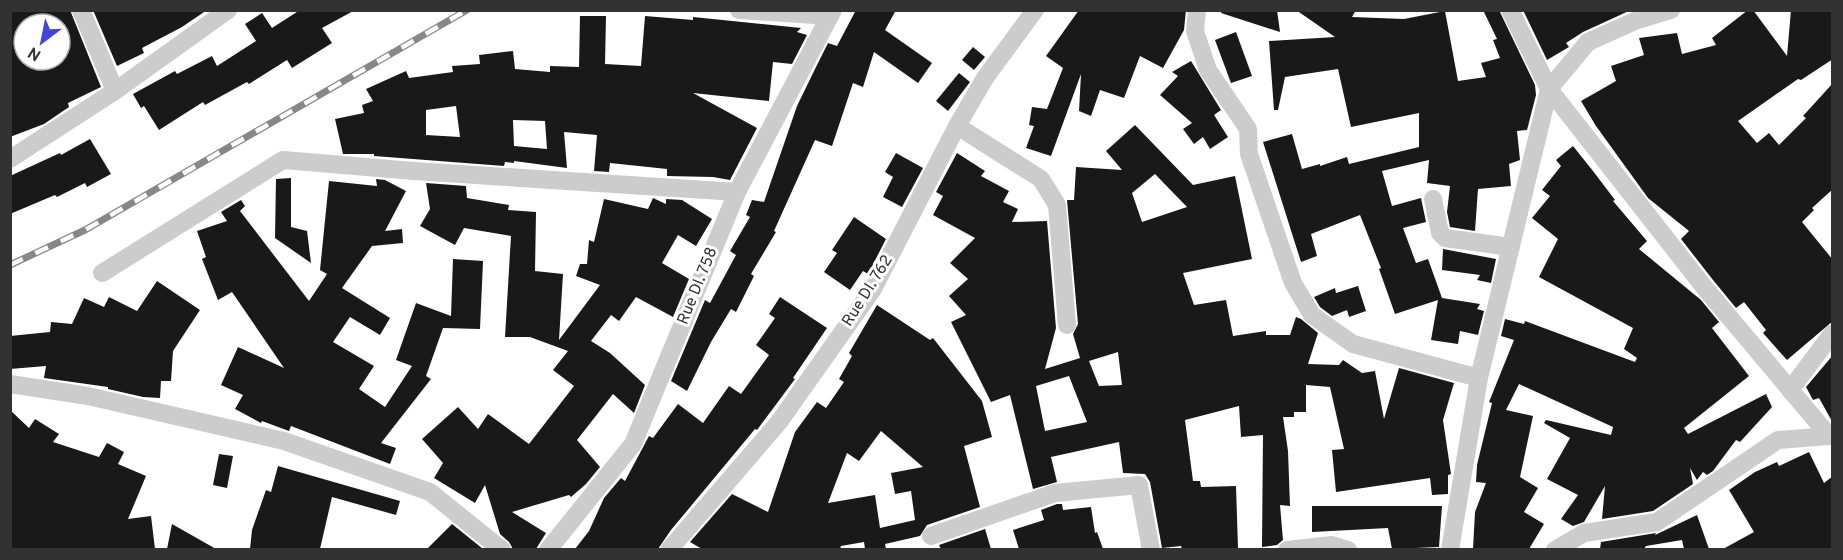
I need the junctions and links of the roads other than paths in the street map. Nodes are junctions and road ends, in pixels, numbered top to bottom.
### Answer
1 (81, 10) edge
2 (228, 10) edge
3 (739, 10) edge
4 (1035, 10) edge
5 (1197, 10) edge
6 (1510, 10) edge
7 (1671, 10) edge
8 (831, 14) edge
9 (1549, 89) junction
10 (115, 91) junction
11 (957, 126) junction
12 (10, 159) edge
13 (737, 192) junction
14 (1433, 200) dead end
15 (1511, 247) junction
16 (102, 273) dead end
17 (1067, 325) dead end
18 (1833, 334) edge
19 (1479, 378) junction
20 (10, 384) edge
21 (1790, 390) junction
22 (1831, 438) edge
23 (931, 537) dead end
24 (672, 548) edge
25 (502, 549) edge
26 (548, 549) edge
27 (1151, 549) edge
28 (1287, 549) edge
29 (1348, 549) edge
30 (1450, 549) edge
31 (1555, 549) edge

1 - 10 street
2 - 10 street
3 - 8 street
4 - 11 street, Rue DI. 762
5 - 19 street
6 - 9 street
7 - 9 street
8 - 13 street, Rue DI. 758
9 - 15 street
9 - 21 street
10 - 12 street
11 - 17 street
11 - 24 street, Rue DI. 762
13 - 16 street
13 - 26 street, Rue DI. 758
14 - 15 street
15 - 19 street
18 - 21 street
19 - 30 street
20 - 25 street
21 - 22 street
22 - 31 street
23 - 27 street
28 - 29 street

